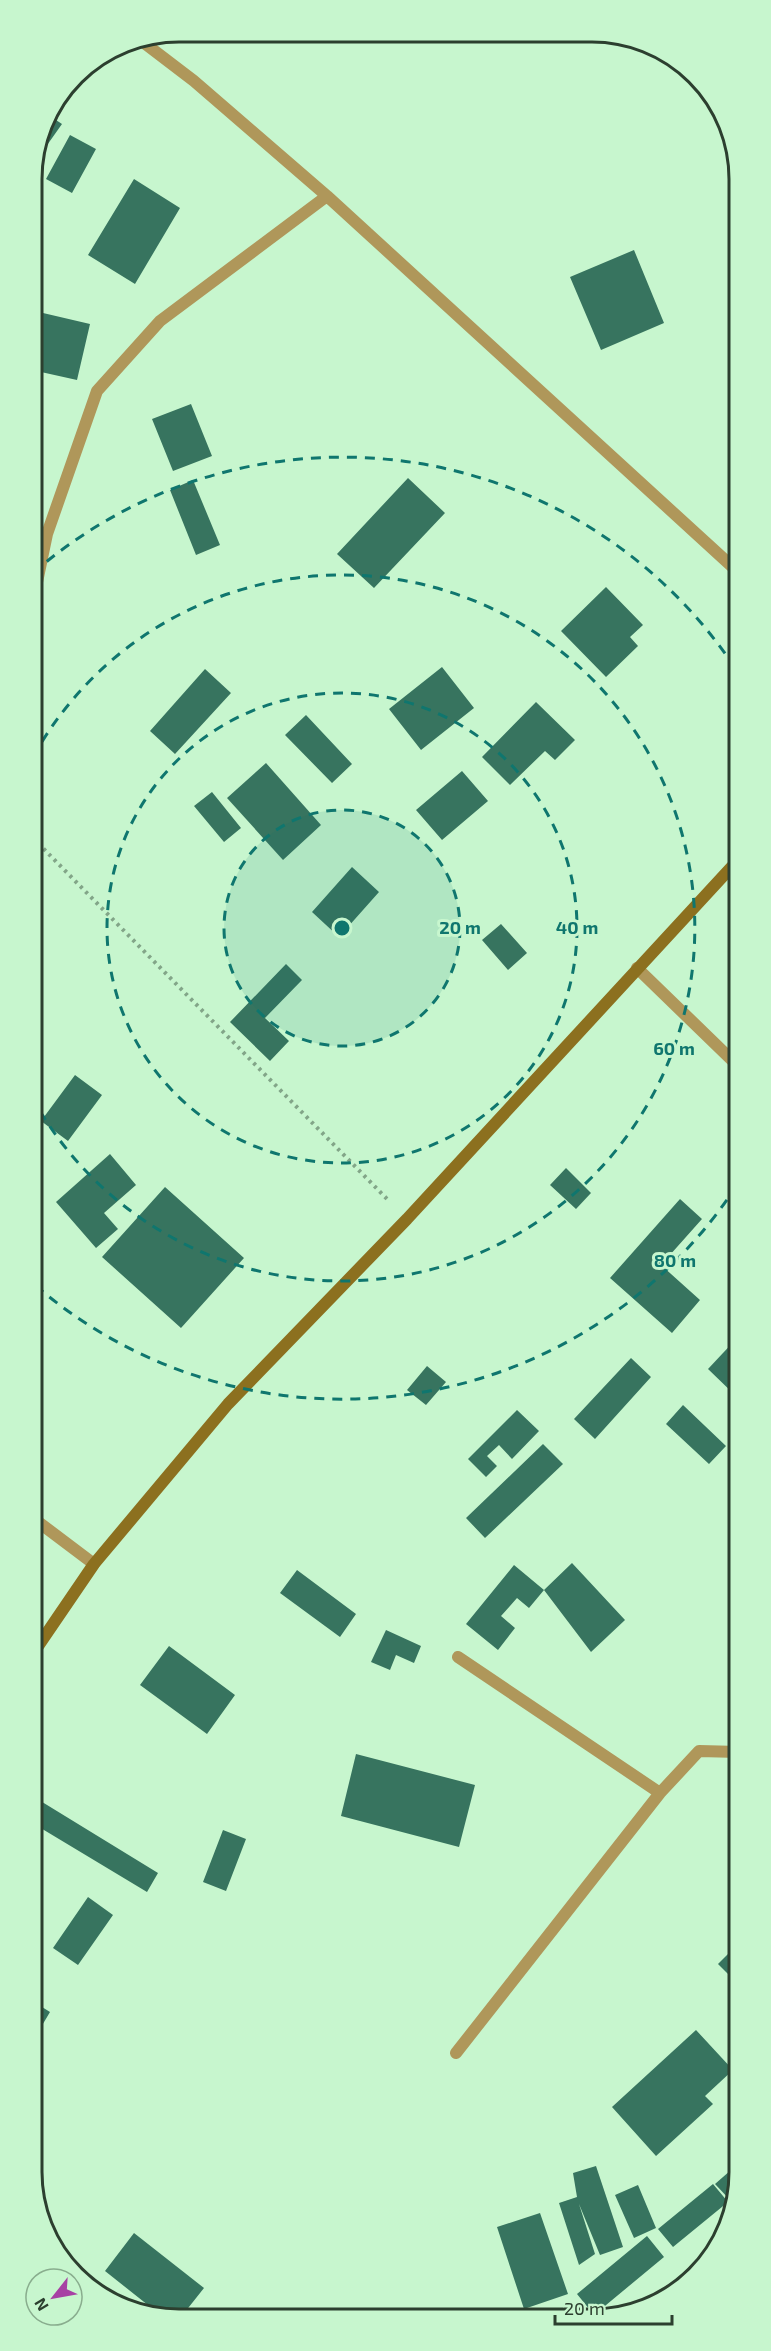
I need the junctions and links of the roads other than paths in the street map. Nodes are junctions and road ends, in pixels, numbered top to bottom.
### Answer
1 (148, 46) edge
2 (327, 196) junction
3 (42, 558) edge
4 (729, 564) edge
5 (729, 870) edge
6 (637, 968) junction
7 (729, 1057) edge
8 (42, 1525) edge
9 (94, 1564) junction
10 (42, 1640) edge
11 (458, 1657) dead end
12 (729, 1752) edge
13 (660, 1793) junction
14 (456, 2053) dead end

1 - 2 street
2 - 3 street
2 - 4 street
5 - 6 street
6 - 7 street
6 - 9 street
8 - 9 street
9 - 10 street
11 - 13 street
12 - 13 street
13 - 14 street

